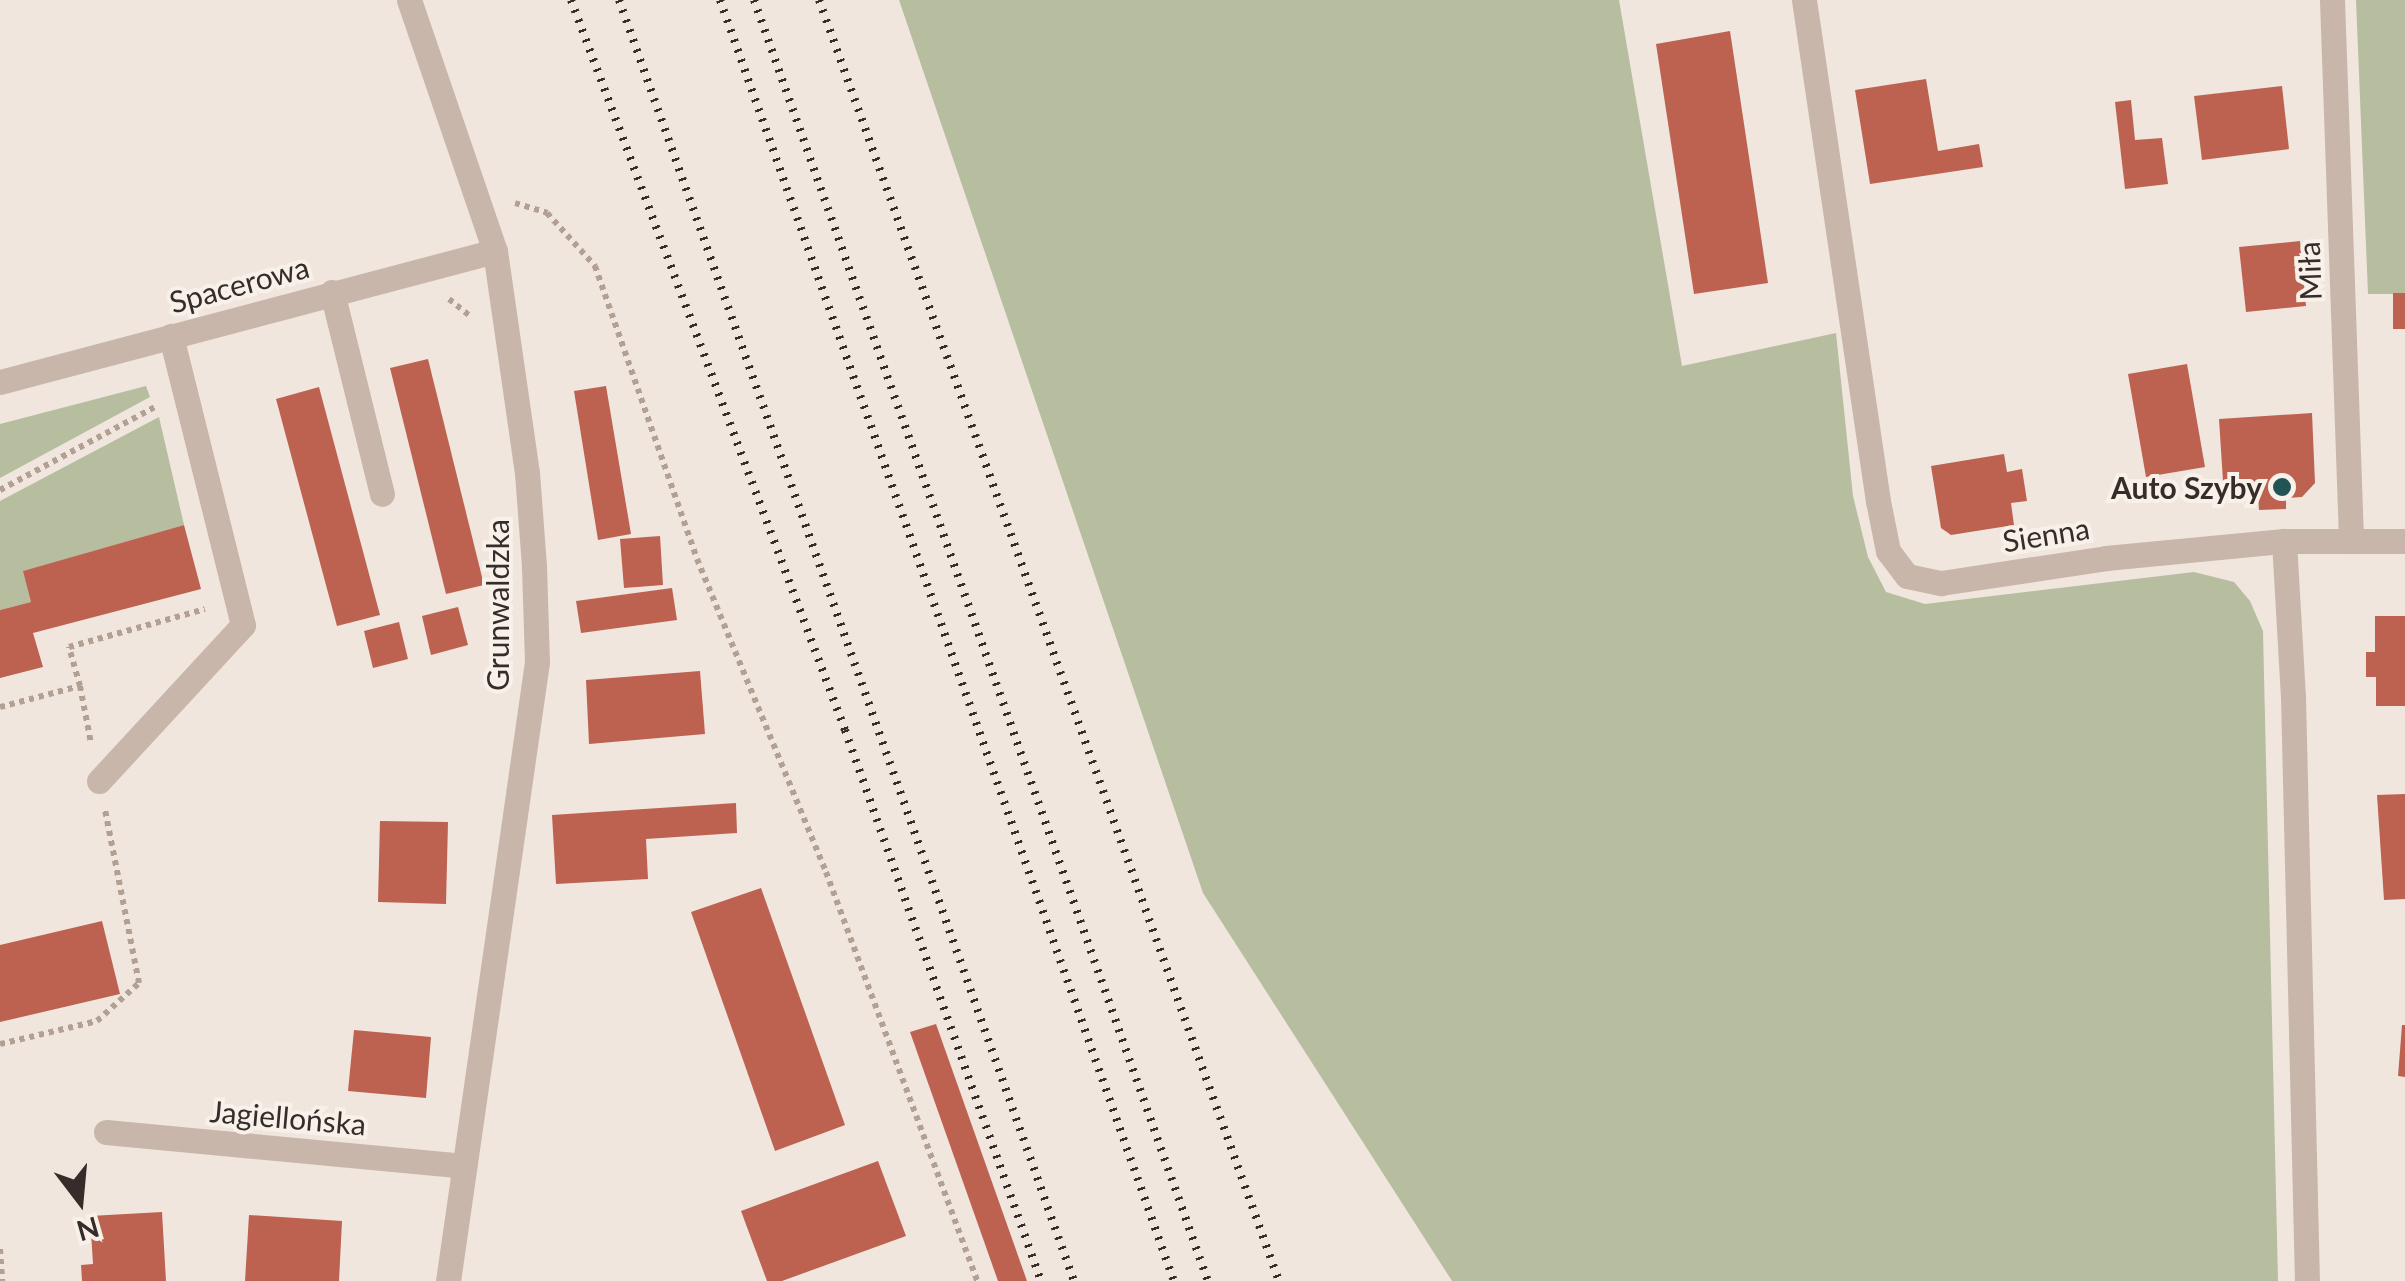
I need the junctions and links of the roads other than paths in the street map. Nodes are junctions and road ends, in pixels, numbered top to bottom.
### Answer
1 (410, 0) edge
2 (1804, 0) edge
3 (2332, 0) edge
4 (495, 251) junction
5 (332, 292) junction
6 (171, 336) junction
7 (0, 382) edge
8 (382, 494) dead end
9 (2351, 540) junction
10 (2284, 541) junction
11 (2405, 542) edge
12 (99, 781) road end
13 (106, 1132) dead end
14 (464, 1166) junction
15 (448, 1281) edge
16 (2307, 1281) edge

1 - 4 street, Grunwaldzka
2 - 10 street, Sienna
3 - 9 street, Miła
4 - 5 street, Spacerowa
4 - 14 street, Grunwaldzka
5 - 6 street, Spacerowa
5 - 8 street
6 - 7 street, Spacerowa
6 - 12 street
9 - 10 street
9 - 11 street
10 - 16 street
13 - 14 street, Jagiellońska
14 - 15 street, Grunwaldzka

